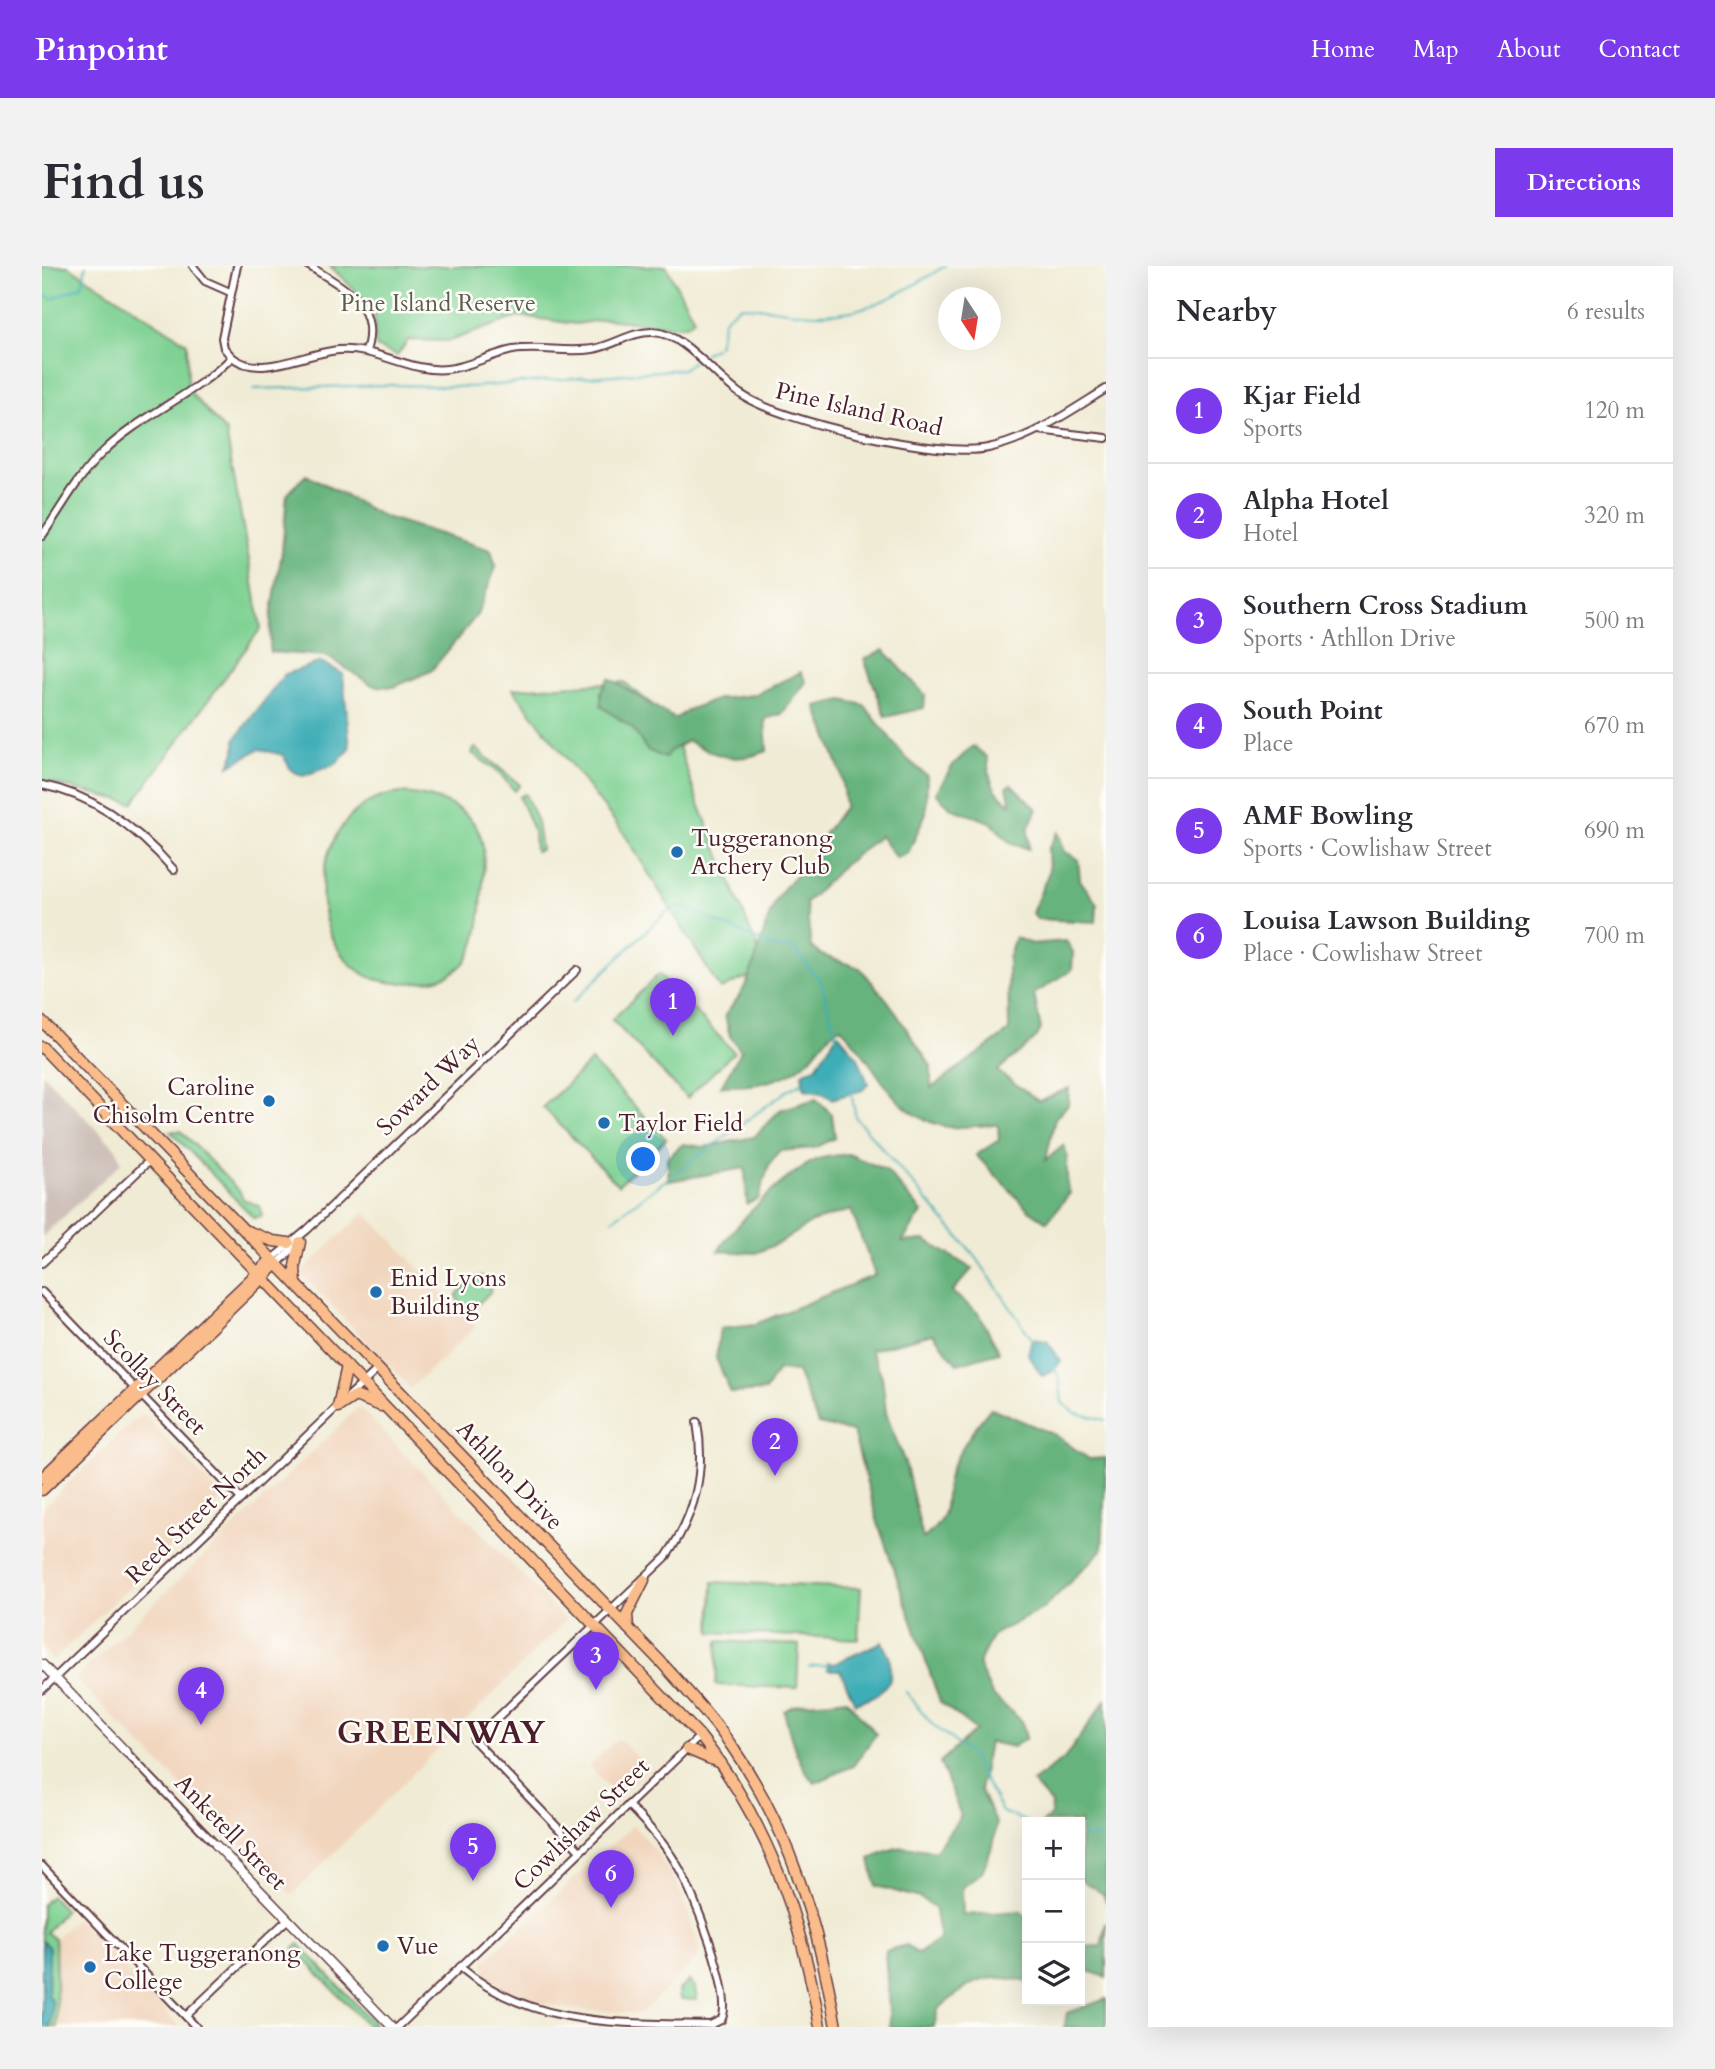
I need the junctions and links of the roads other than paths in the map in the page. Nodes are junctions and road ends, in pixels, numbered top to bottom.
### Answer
1 (193, 266) edge
2 (237, 266) edge
3 (309, 266) edge
4 (230, 292) junction
5 (366, 351) junction
6 (232, 357) junction
7 (1106, 389) edge
8 (1062, 416) junction
9 (1036, 430) junction
10 (1066, 432) junction
11 (1106, 438) edge
12 (42, 536) edge
13 (42, 785) edge
14 (174, 870) dead end
15 (577, 970) dead end
16 (42, 1021) edge
17 (42, 1047) edge
18 (130, 1111) junction
19 (150, 1160) junction
20 (184, 1167) junction
21 (243, 1229) junction
22 (307, 1230) junction
23 (300, 1242) junction
24 (289, 1243) junction
25 (275, 1262) junction
26 (42, 1263) edge
27 (260, 1275) junction
28 (296, 1284) junction
29 (42, 1292) edge
30 (347, 1366) junction
31 (378, 1369) junction
32 (363, 1383) junction
33 (138, 1392) junction
34 (338, 1406) junction
35 (393, 1414) junction
36 (697, 1422) dead end
37 (42, 1478) edge
38 (42, 1490) edge
39 (241, 1499) junction
40 (644, 1580) junction
41 (612, 1611) junction
42 (596, 1626) junction
43 (628, 1629) junction
44 (42, 1664) edge
45 (55, 1678) junction
46 (678, 1681) junction
47 (42, 1690) edge
48 (700, 1736) junction
49 (733, 1748) junction
50 (687, 1749) junction
51 (127, 1753) joint
52 (723, 1765) junction
53 (628, 1805) junction
54 (216, 1845) joint
55 (580, 1851) junction
56 (42, 1866) edge
57 (288, 1919) junction
58 (460, 1967) junction
59 (186, 2016) junction
60 (611, 2025) edge
61 (197, 2027) edge
62 (391, 2027) edge
63 (398, 2027) edge
64 (820, 2027) edge
65 (836, 2027) edge

1 - 4 street
2 - 4 street
3 - 5 street
4 - 6 street
5 - 6 street, Pine Island Road
5 - 9 street, Pine Island Road
6 - 12 street
7 - 8 street, Pine Island Road
8 - 9 street, Pine Island Road
8 - 10 street
9 - 10 street, Pine Island Road
10 - 11 street, Pine Island Road
13 - 14 street
15 - 22 street, Soward Way
16 - 18 main road, Athllon Drive
17 - 19 main road, Athllon Drive
18 - 19 main road
18 - 20 main road, Athllon Drive
19 - 20 main road
19 - 26 street
19 - 27 main road, Athllon Drive
20 - 21 main road, Athllon Drive
21 - 24 main road
21 - 25 main road, Athllon Drive
22 - 23 street, Soward Way
22 - 24 street, Soward Way
23 - 25 street, Soward Way
23 - 28 main road
24 - 25 street, Soward Way
25 - 27 main road, Soward Way
25 - 28 main road, Athllon Drive
27 - 30 main road, Athllon Drive
27 - 33 main road, Soward Way
28 - 31 main road, Athllon Drive
29 - 33 street, Scollay Street
30 - 32 main road, Athllon Drive
30 - 34 main road
31 - 32 street, Reed Street North
31 - 41 main road, Athllon Drive
32 - 34 street, Reed Street North
32 - 35 main road, Athllon Drive
33 - 37 main road, Soward Way
33 - 38 main road, Soward Way
33 - 39 street, Scollay Street
34 - 35 main road
34 - 39 street, Reed Street North
35 - 42 main road, Athllon Drive
36 - 40 street
39 - 45 street, Reed Street North
40 - 41 street
40 - 43 main road
41 - 42 street
41 - 43 main road, Athllon Drive
42 - 48 main road, Athllon Drive
42 - 55 street
43 - 46 main road, Athllon Drive
44 - 45 street, Anketell Street
45 - 47 street, Reed Street North
45 - 51 street, Anketell Street
46 - 48 main road
46 - 49 main road, Athllon Drive
48 - 49 main road
48 - 50 street, Cowlishaw Street
48 - 52 main road, Athllon Drive
49 - 65 main road, Athllon Drive
50 - 52 main road
50 - 53 street, Cowlishaw Street
51 - 54 street, Anketell Street
52 - 64 main road, Athllon Drive
53 - 55 street, Cowlishaw Street
53 - 60 street
54 - 57 street, Anketell Street
55 - 58 street, Cowlishaw Street
56 - 59 street
57 - 59 street
57 - 62 street, Anketell Street
58 - 60 street
58 - 63 street, Cowlishaw Street
59 - 61 street

